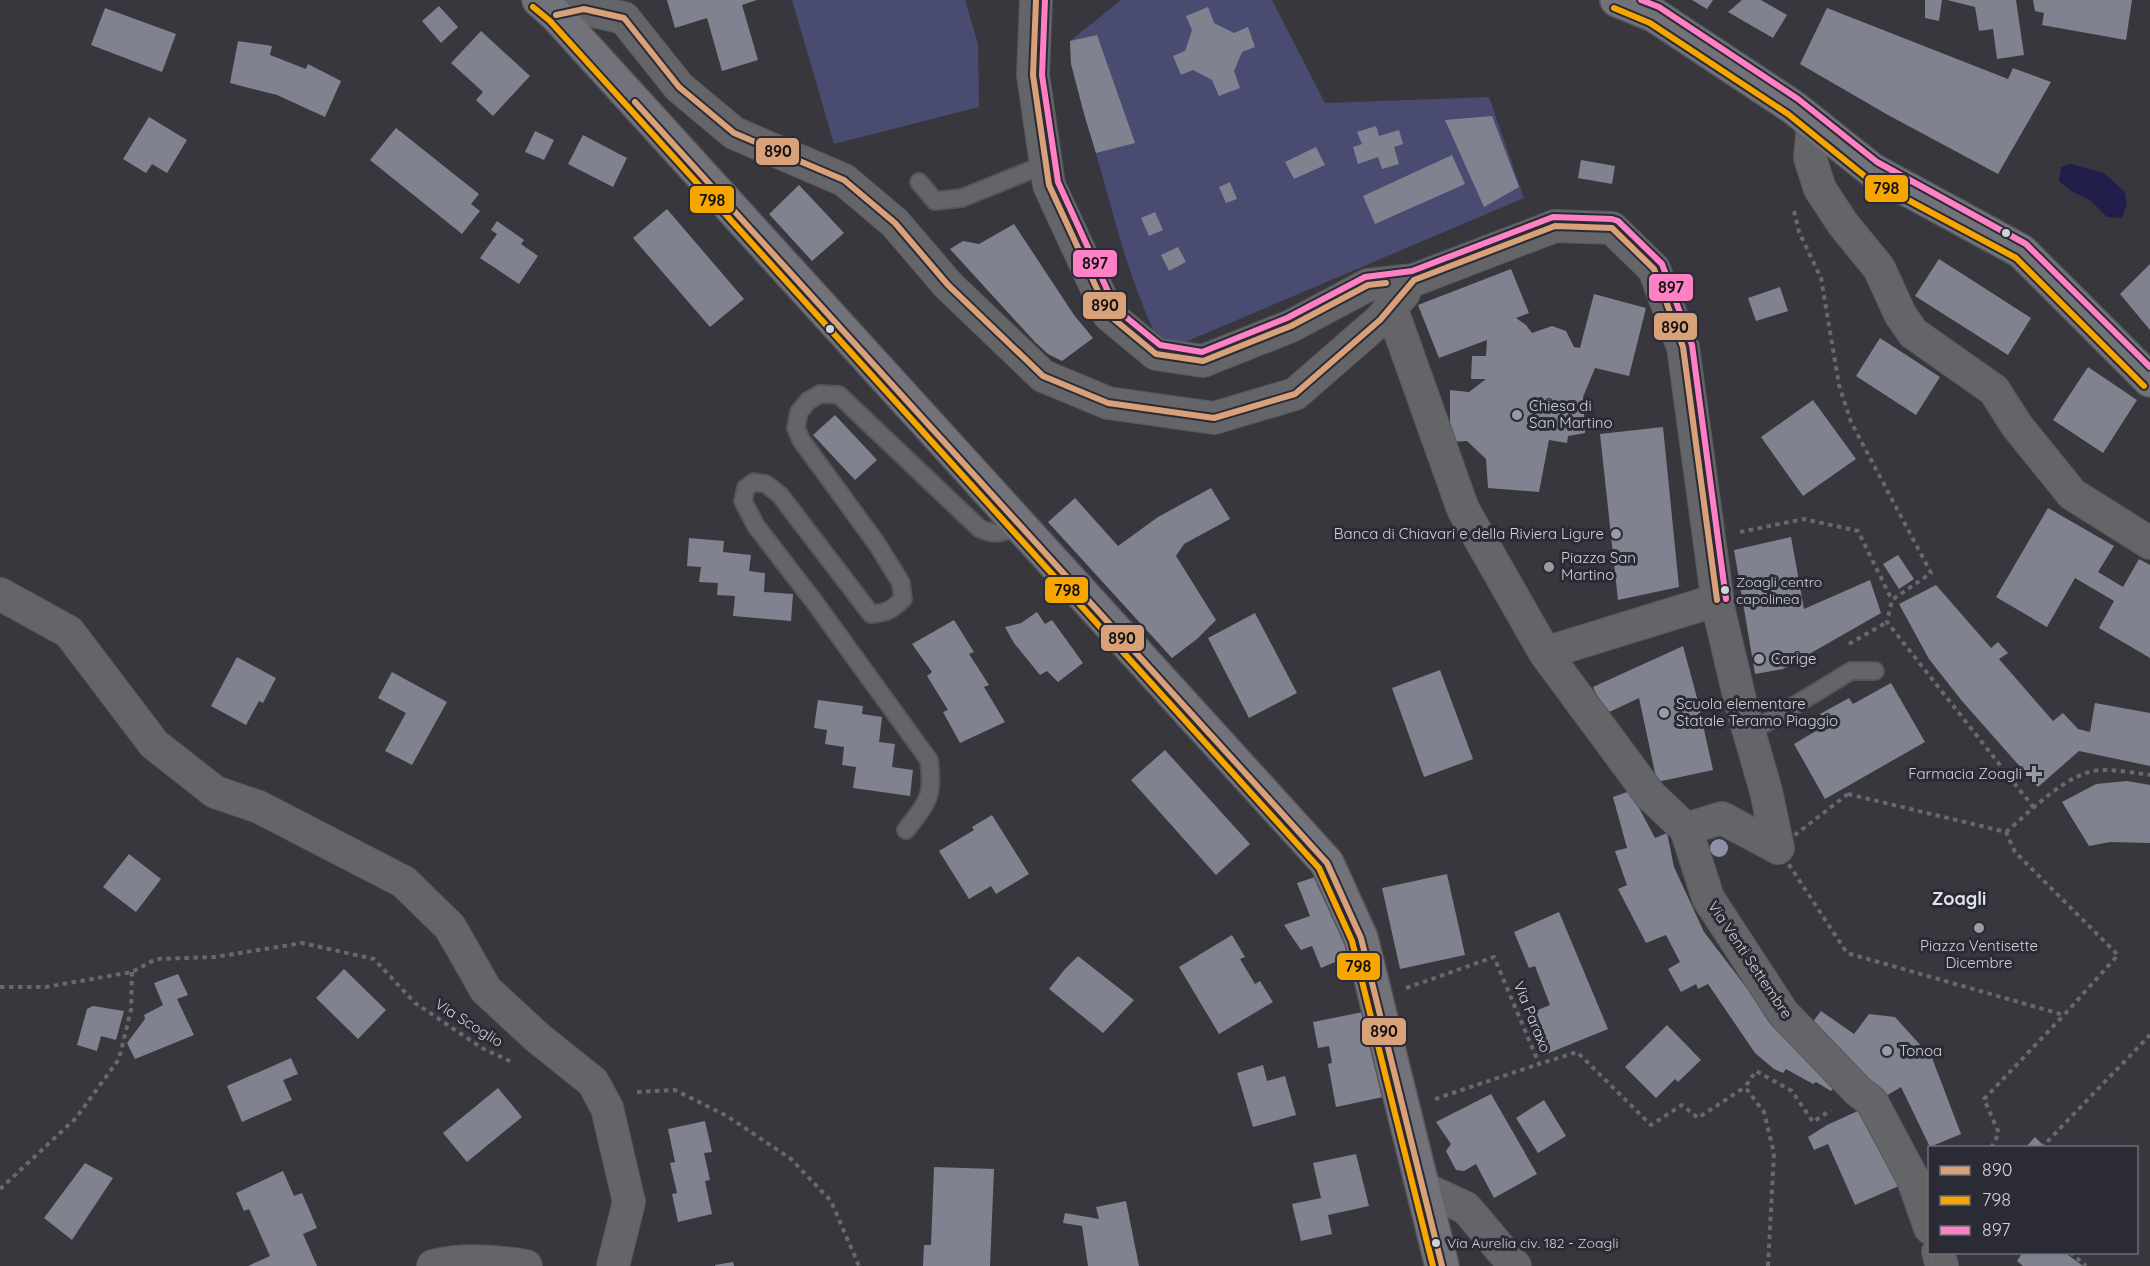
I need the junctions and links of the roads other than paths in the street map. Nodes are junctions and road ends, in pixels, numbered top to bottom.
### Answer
1 (1036, 0) edge
2 (1617, 0) edge
3 (547, 8) edge
4 (1813, 124) junction
5 (1046, 164) junction
6 (919, 182) dead end
7 (1414, 280) junction
8 (1392, 307) junction
9 (2150, 380) edge
10 (1018, 523) junction
11 (2150, 543) edge
12 (0, 594) edge
13 (1717, 600) junction
14 (1545, 652) junction
15 (1875, 671) dead end
16 (1749, 733) junction
17 (1686, 829) junction
18 (906, 830) dead end
19 (1423, 1188) junction
20 (1928, 1225) edge
21 (433, 1266) edge
22 (526, 1266) edge
23 (614, 1266) edge
24 (1442, 1266) edge
25 (1515, 1266) edge

1 - 5 street
2 - 4 main road
3 - 8 street
3 - 10 main road
4 - 9 main road
4 - 11 street
5 - 6 lane
5 - 7 street
7 - 8 street
7 - 13 street
8 - 14 street
10 - 18 lane
10 - 19 main road
12 - 23 street
13 - 14 street
13 - 16 street
14 - 17 street
15 - 16 lane
16 - 17 street
17 - 20 street, Via Venti Settembre
19 - 24 main road
19 - 25 street
21 - 22 street

